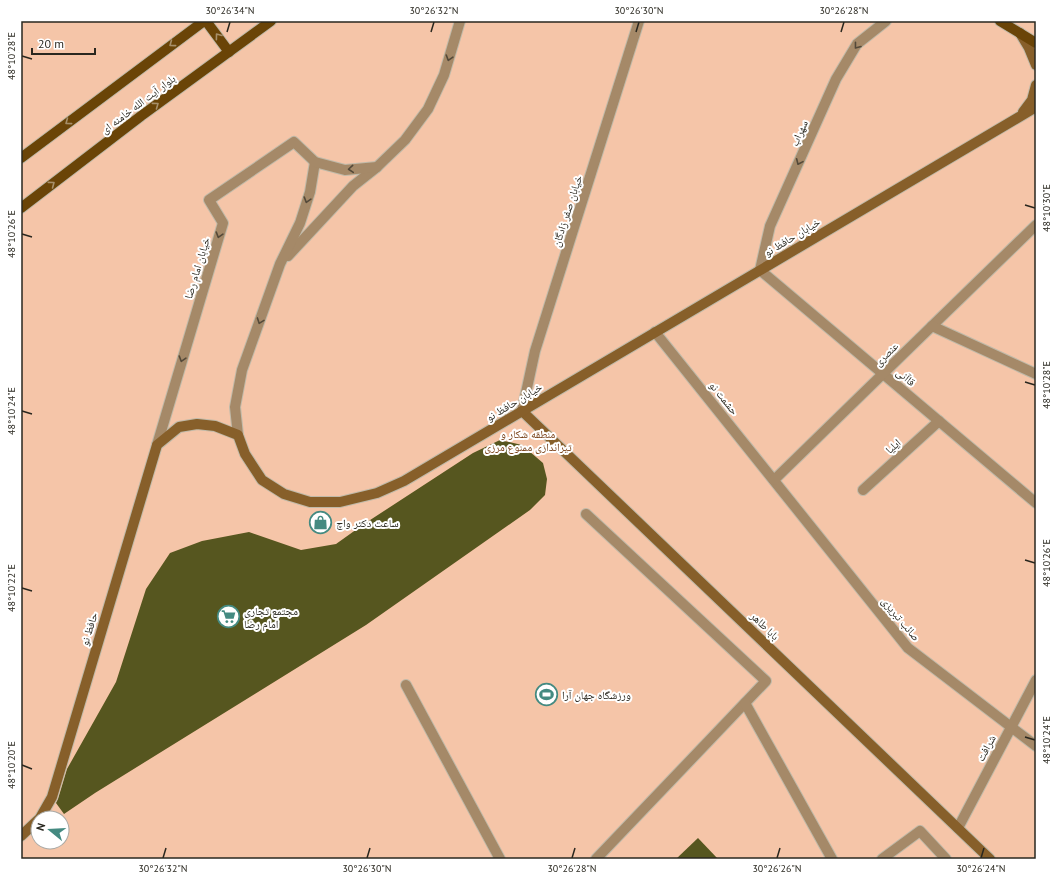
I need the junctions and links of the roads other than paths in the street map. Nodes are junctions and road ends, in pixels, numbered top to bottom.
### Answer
1 (205, 21) edge
2 (270, 21) edge
3 (460, 21) edge
4 (639, 21) edge
5 (886, 21) edge
6 (1000, 21) edge
7 (1020, 34) junction
8 (1036, 43) edge
9 (229, 52) junction
10 (1036, 65) edge
11 (1036, 85) edge
12 (1036, 107) edge
13 (1005, 125) junction
14 (21, 158) edge
15 (315, 162) junction
16 (377, 167) junction
17 (21, 208) edge
18 (1036, 225) edge
19 (280, 264) junction
20 (760, 270) junction
21 (932, 326) junction
22 (655, 332) junction
23 (883, 374) junction
24 (1036, 374) edge
25 (522, 411) junction
26 (939, 421) junction
27 (238, 435) junction
28 (157, 445) junction
29 (774, 480) junction
30 (863, 490) dead end
31 (1036, 503) edge
32 (586, 514) dead end
33 (1036, 680) edge
34 (406, 685) dead end
35 (745, 703) junction
36 (1011, 727) junction
37 (1036, 746) edge
38 (44, 810) edge
39 (30, 828) edge
40 (958, 828) junction
41 (21, 836) edge
42 (500, 859) edge
43 (596, 859) edge
44 (832, 859) edge
45 (882, 859) edge
46 (946, 859) edge
47 (990, 859) edge

9 -> 1 main road
1 -> 14 main road
2 - 9 main road, بلوار آیت الله خامنه ای
3 -> 16 street
4 - 25 street, خیابان صفر زادگان
5 -> 20 street, سهراب
6 - 7 main road
7 - 8 main road
7 - 10 main road
17 -> 9 main road, بلوار آیت الله خامنه ای
11 - 13 main road
12 - 13 main road, خیابان حافظ نو
13 - 20 main road, خیابان حافظ نو
16 -> 15 street
15 -> 19 street, خیابان حافظ نو
15 -> 28 street, خیابان امام رضا
16 - 19 street
18 - 21 street, عنصری
19 -> 27 street, خیابان حافظ نو
20 - 22 main road, خیابان حافظ نو
20 - 23 street, قاآنی
21 - 23 street, عنصری
21 - 24 street
22 - 25 main road, خیابان حافظ نو
22 - 29 street, حشمت نو
23 - 26 street, قاآنی
23 - 29 street, عنصری
25 - 27 main road, خیابان حافظ نو
25 - 40 main road, بابا طاهر
26 - 30 street, ایلیا
26 - 31 street, قاآنی
27 - 28 main road
28 - 38 main road, حافظ نو
29 - 36 street, صائب تبریزی
32 - 35 street
33 - 36 street, شرافت
34 - 42 street
35 - 43 street
35 - 44 street
36 - 37 street, صائب تبریزی
36 - 40 street, شرافت
39 - 41 main road, حافظ نو
40 - 47 main road, بابا طاهر
45 - 46 street

